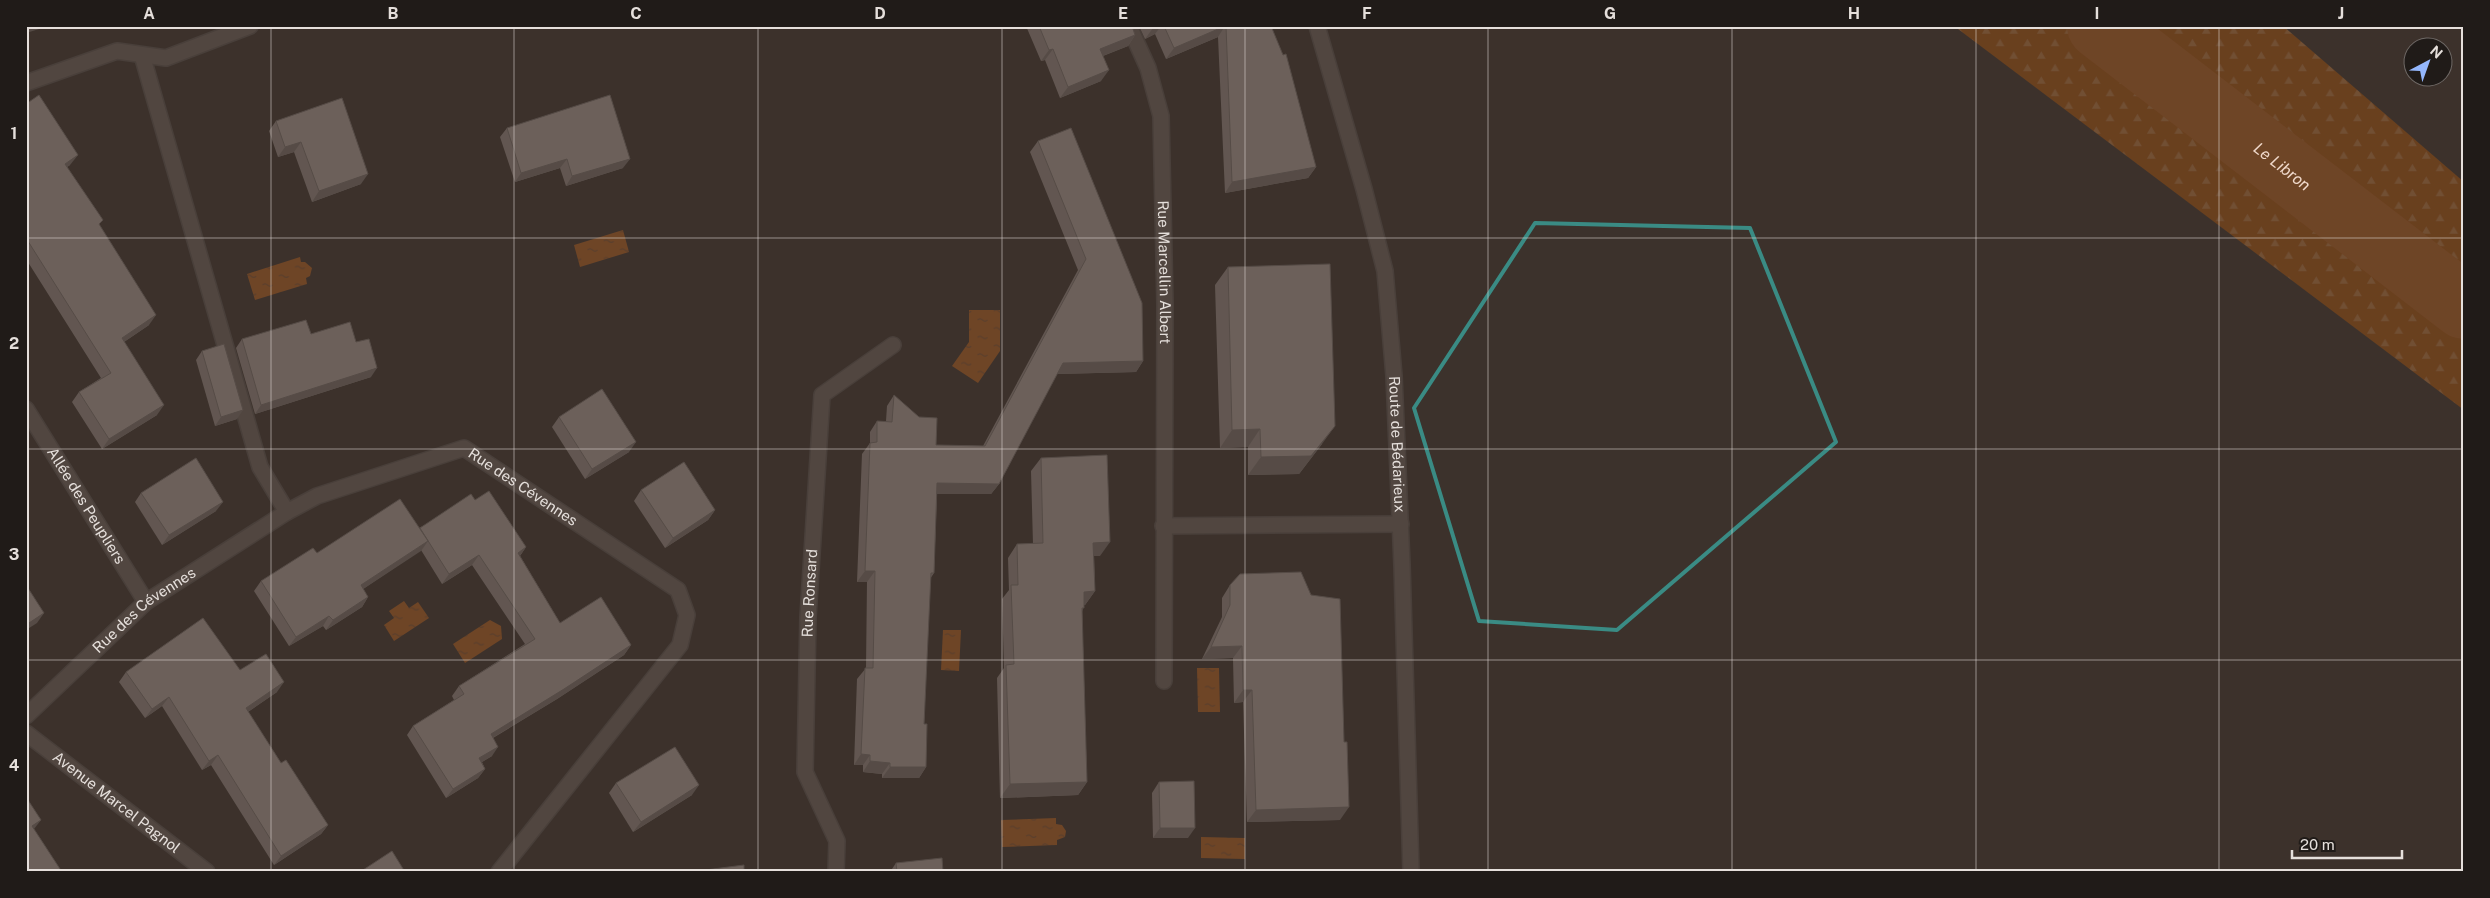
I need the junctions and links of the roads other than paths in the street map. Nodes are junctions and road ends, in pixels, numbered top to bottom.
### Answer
1 (250, 26) edge
2 (1129, 26) edge
3 (1317, 26) edge
4 (142, 55) junction
5 (26, 83) edge
6 (893, 345) dead end
7 (26, 409) edge
8 (287, 512) junction
9 (1401, 524) junction
10 (1163, 526) junction
11 (146, 602) junction
12 (1164, 681) dead end
13 (26, 716) edge
14 (26, 733) edge
15 (207, 872) edge
16 (499, 872) edge
17 (836, 872) edge
18 (1411, 872) edge

1 - 4 street
2 - 10 street, Rue Marcellin Albert
3 - 9 street, Route de Bédarieux
4 - 5 street
4 - 8 street
6 - 17 street, Rue Ronsard
7 - 11 street, Allée des Peupliers
8 - 11 street, Rue des Cévennes
8 - 16 street, Rue des Cévennes
9 - 10 street
9 - 18 street, Route de Bédarieux
10 - 12 street, Rue Marcellin Albert
11 - 13 street, Rue des Cévennes
14 - 15 street, Avenue Marcel Pagnol

